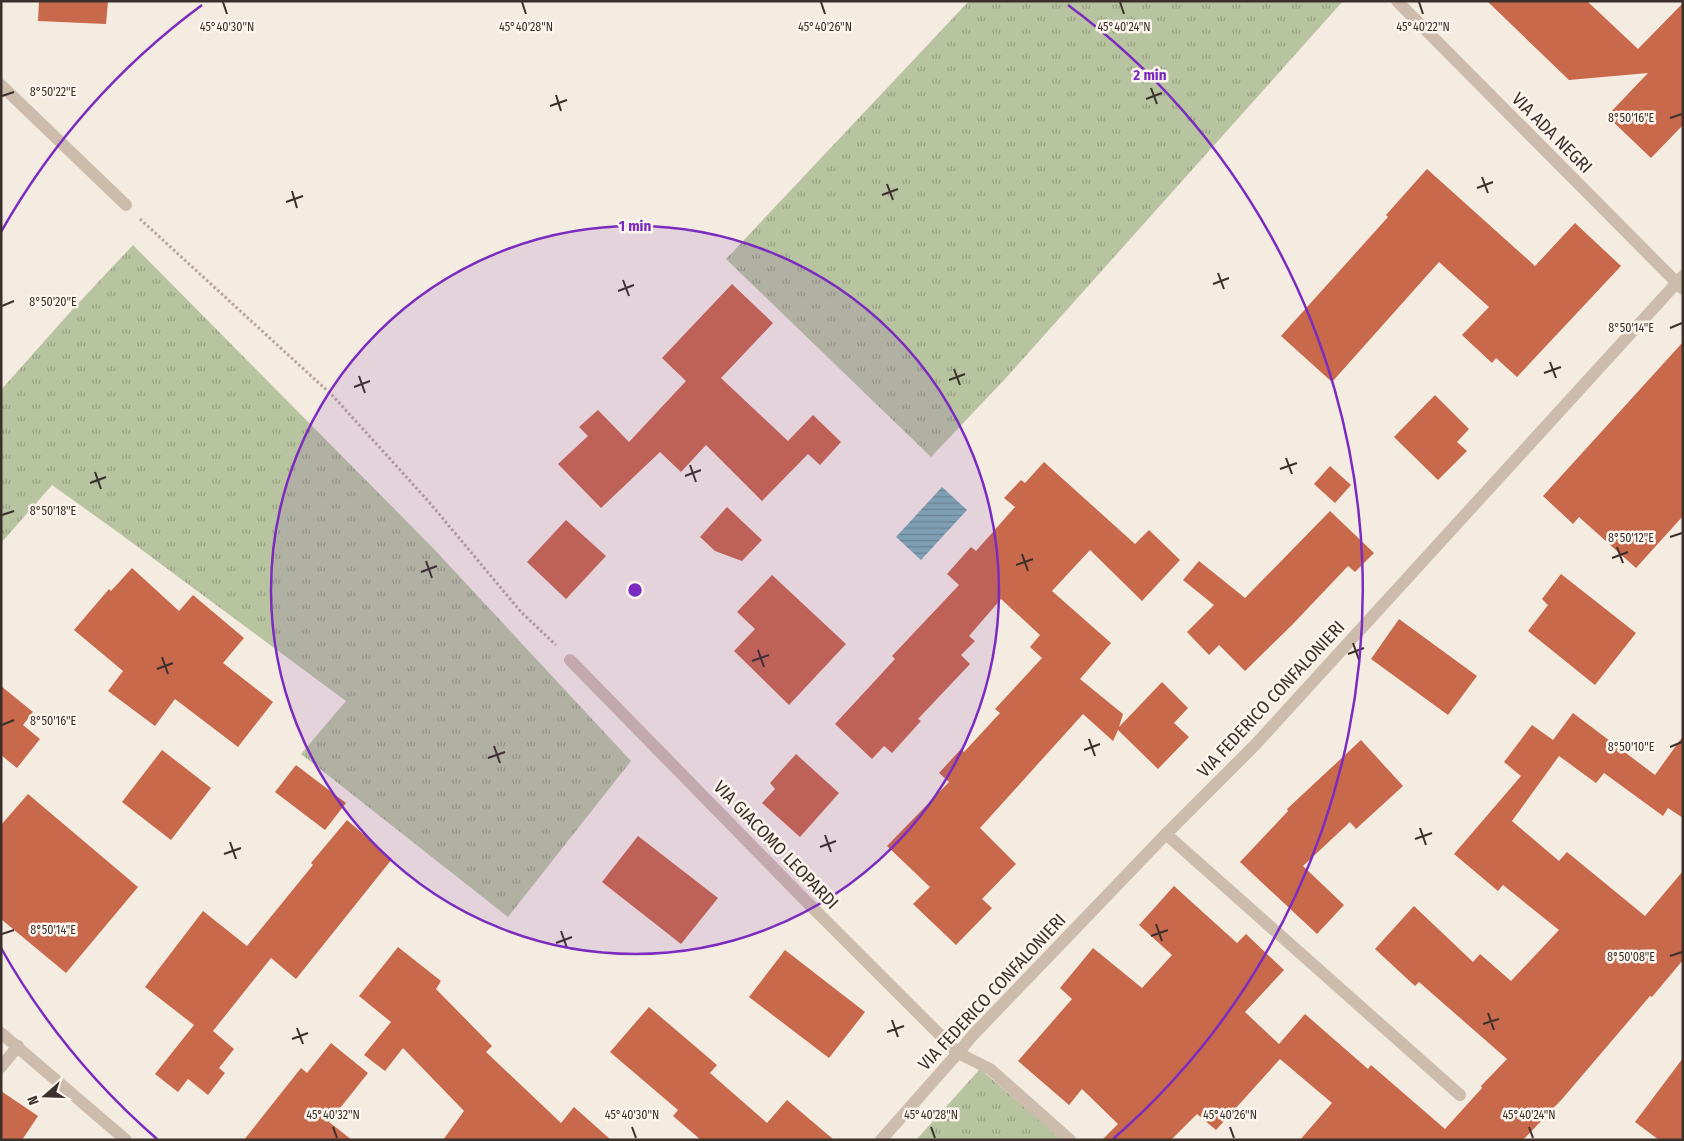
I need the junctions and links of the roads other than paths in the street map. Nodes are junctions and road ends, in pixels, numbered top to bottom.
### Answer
1 (1397, 1) edge
2 (1, 85) edge
3 (126, 205) road end
4 (1681, 283) edge
5 (570, 660) road end
6 (1166, 834) junction
7 (1, 1033) edge
8 (18, 1046) junction
9 (958, 1053) junction
10 (1, 1067) edge
11 (1460, 1095) dead end
12 (126, 1140) edge
13 (880, 1140) edge
14 (1070, 1140) edge

1 - 4 street, VIA ADA NEGRI
2 - 3 street
4 - 6 street, VIA FEDERICO CONFALONIERI
5 - 9 street, VIA GIACOMO LEOPARDI
6 - 9 street, VIA FEDERICO CONFALONIERI
6 - 11 street
7 - 8 street
8 - 10 street
8 - 12 street
9 - 13 street, VIA FEDERICO CONFALONIERI
9 - 14 street, VIA GIACOMO LEOPARDI

